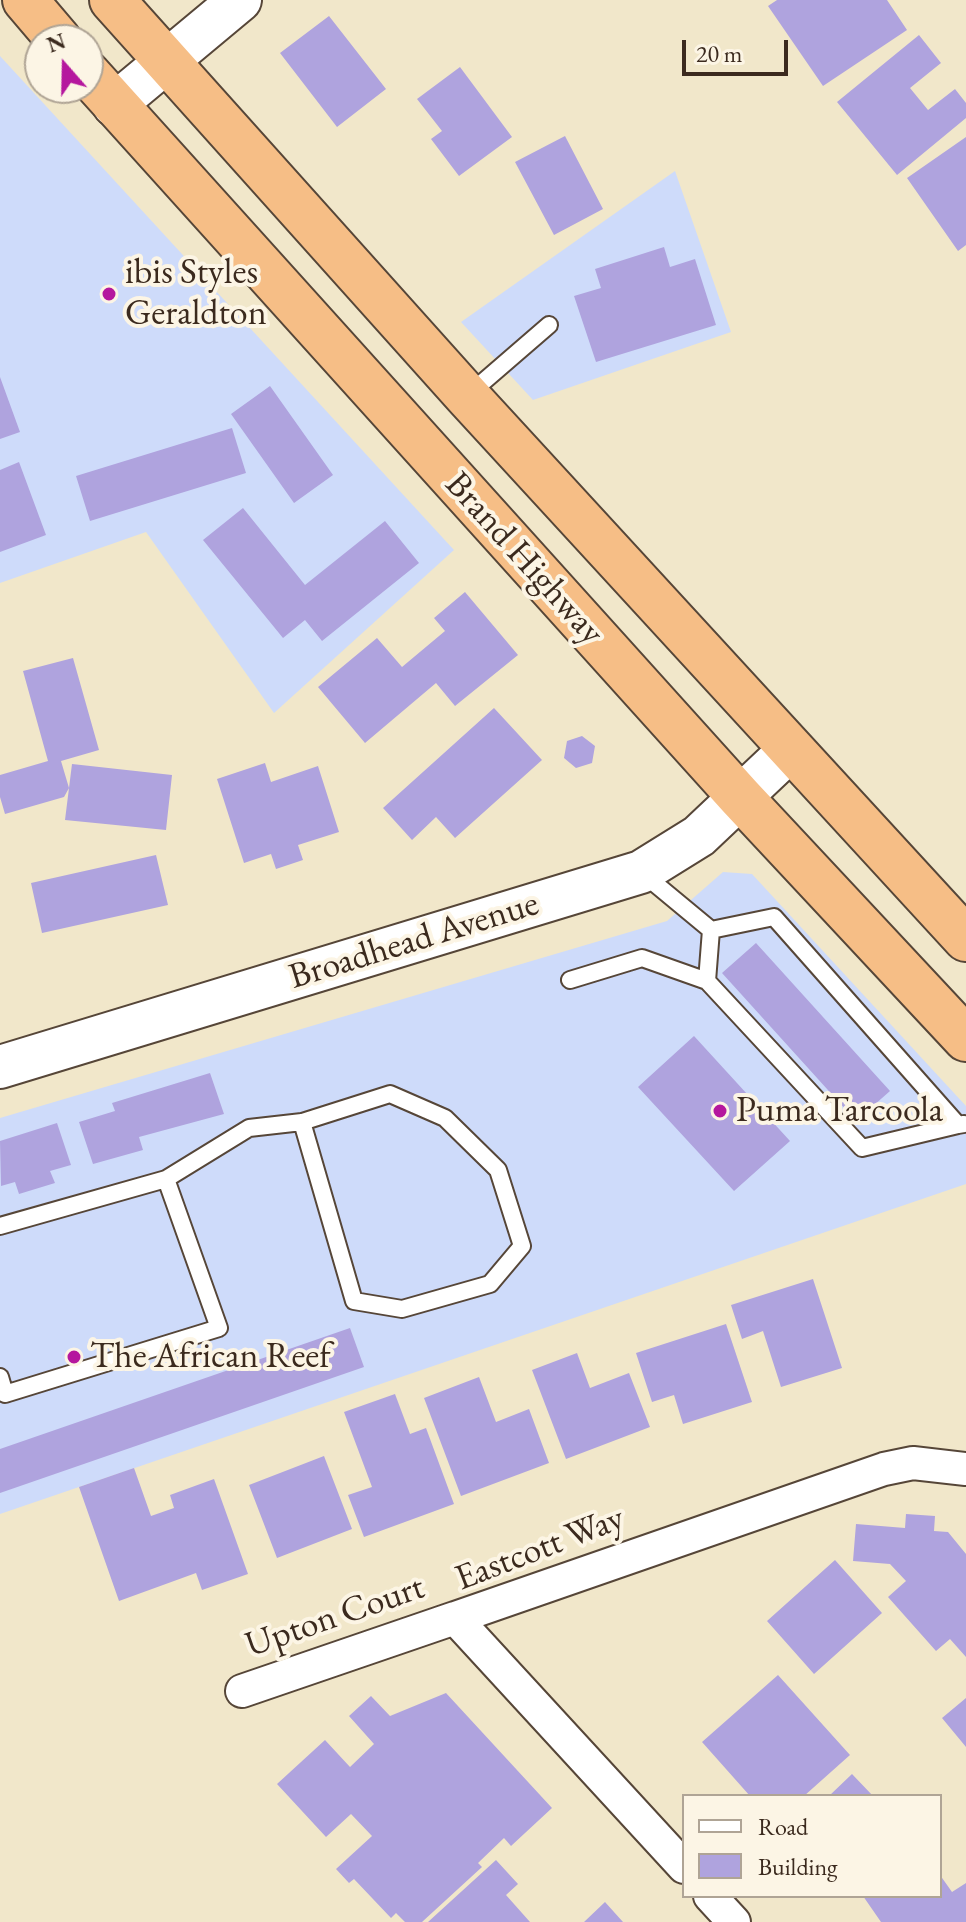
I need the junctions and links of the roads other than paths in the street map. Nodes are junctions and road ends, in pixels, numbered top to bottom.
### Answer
1 (25, 0) edge
2 (112, 0) edge
3 (240, 0) edge
4 (45, 24) edge
5 (166, 62) junction
6 (104, 89) edge
7 (104, 93) edge
8 (549, 325) dead end
9 (467, 396) junction
10 (791, 749) junction
11 (740, 797) junction
12 (641, 872) junction
13 (711, 930) junction
14 (966, 939) edge
15 (570, 980) dead end
16 (707, 981) junction
17 (966, 1039) edge
18 (1, 1061) edge
19 (302, 1122) junction
20 (962, 1124) edge
21 (166, 1179) junction
22 (0, 1226) edge
23 (0, 1377) edge
24 (966, 1469) edge
25 (455, 1618) junction
26 (242, 1691) dead end
27 (682, 1865) edge
28 (712, 1898) edge
29 (734, 1922) edge

1 - 4 highway
2 - 5 highway, Brand Highway
3 - 5 street
5 - 6 street
5 - 9 highway, Brand Highway
7 - 11 highway, Brand Highway
8 - 9 lane
9 - 10 highway, Brand Highway
10 - 11 street, Broadhead Avenue
10 - 14 highway, Brand Highway
11 - 12 street, Broadhead Avenue
11 - 17 highway, Brand Highway
12 - 13 lane
12 - 18 street, Broadhead Avenue
13 - 16 lane
13 - 20 lane
15 - 16 lane
16 - 20 lane
19 - 19 lane
19 - 21 lane
21 - 22 lane
21 - 23 lane
24 - 25 street, Eastcott Way
25 - 26 street, Upton Court
25 - 27 street, Eastcott Way
28 - 29 street

